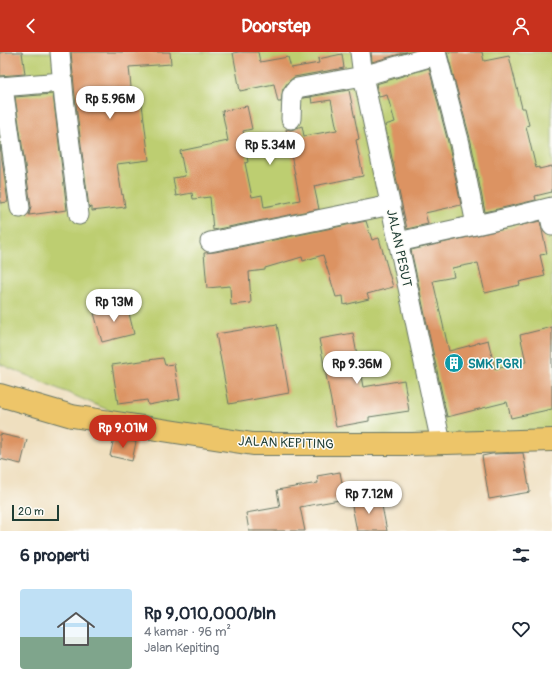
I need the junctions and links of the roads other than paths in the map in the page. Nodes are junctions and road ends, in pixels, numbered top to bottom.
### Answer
1 (60, 52) edge
2 (360, 52) edge
3 (436, 53) edge
4 (364, 76) junction
5 (62, 82) junction
6 (2, 87) edge
7 (291, 119) dead end
8 (391, 205) junction
9 (550, 207) edge
10 (20, 208) dead end
11 (78, 215) dead end
12 (476, 225) junction
13 (552, 226) edge
14 (210, 242) dead end
15 (398, 242) junction
16 (0, 395) edge
17 (552, 440) edge
18 (441, 443) junction

1 - 5 street
2 - 4 street, JALAN PESUT
3 - 4 street
3 - 12 street
4 - 7 street
4 - 8 street, JALAN PESUT
5 - 6 street
5 - 11 street
6 - 10 street
8 - 14 street
8 - 15 street, JALAN PESUT
9 - 12 street
9 - 13 street
12 - 15 street
15 - 18 street, JALAN PESUT
16 - 18 main road, JALAN KEPITING
17 - 18 main road, JALAN KEPITING

